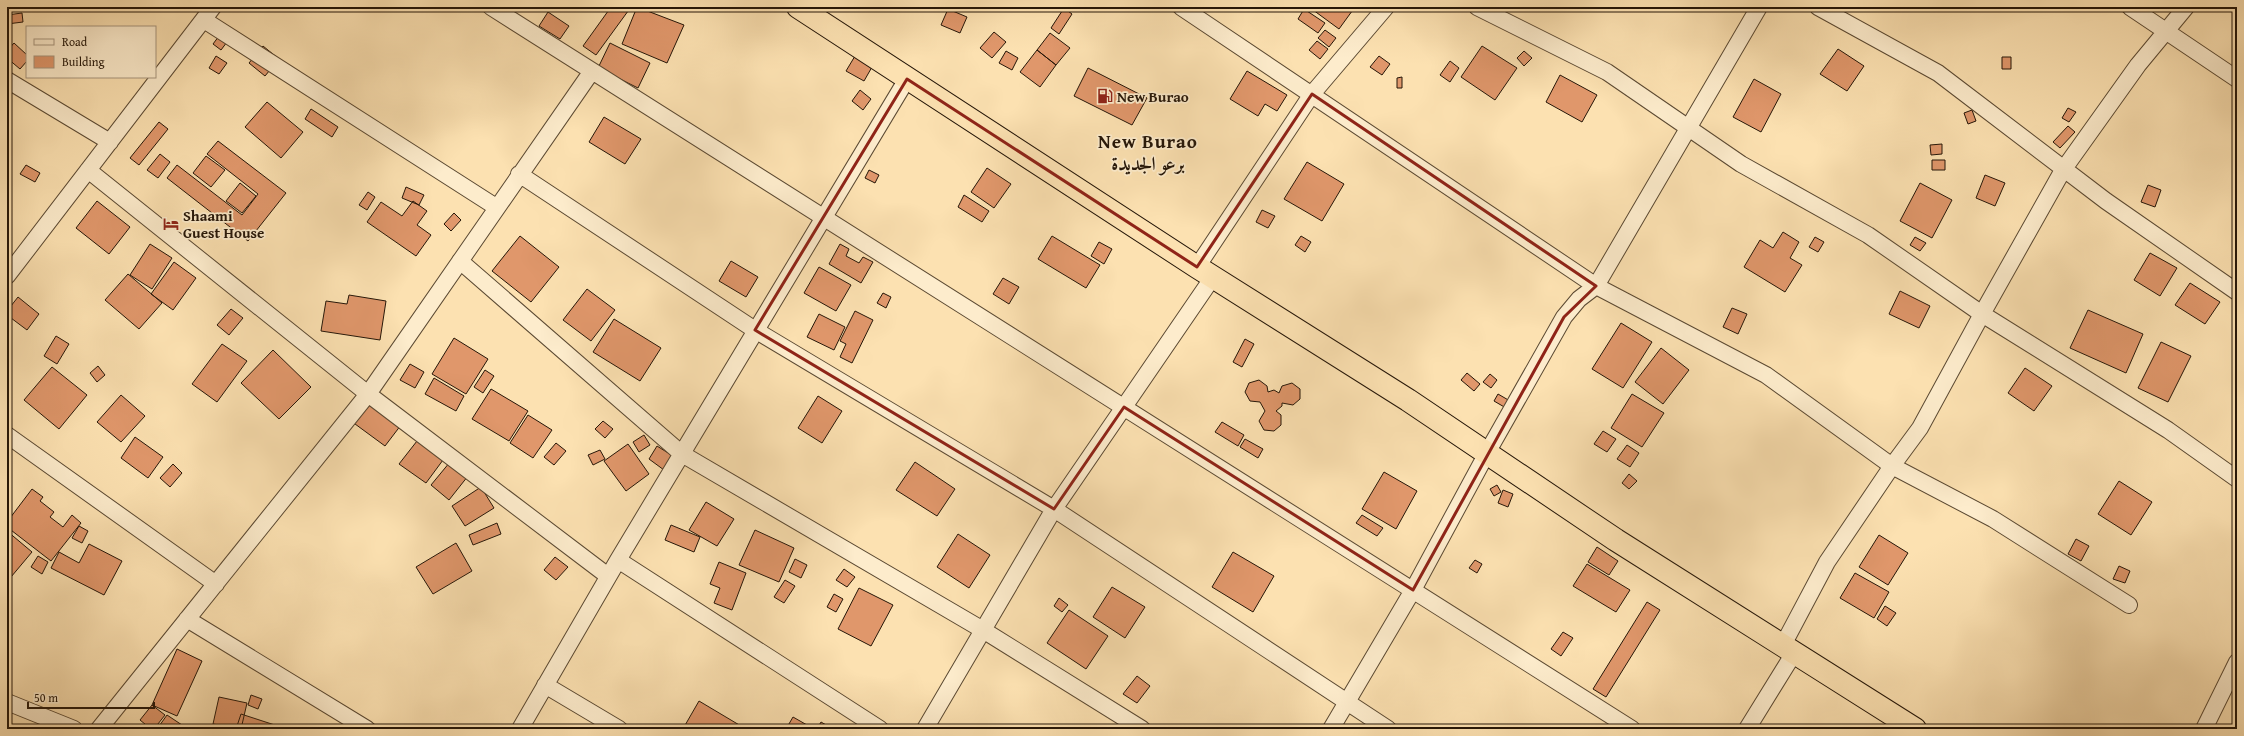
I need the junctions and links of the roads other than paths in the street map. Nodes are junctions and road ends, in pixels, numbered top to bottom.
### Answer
1 (491, 7) edge
2 (798, 7) edge
3 (1181, 7) edge
4 (1386, 7) edge
5 (1477, 7) edge
6 (1759, 7) edge
7 (1818, 7) edge
8 (2130, 7) edge
9 (2186, 7) edge
10 (209, 13) edge
11 (2167, 30) junction
12 (592, 71) junction
13 (907, 79) junction
14 (2237, 79) edge
15 (7, 80) edge
16 (1312, 94) junction
17 (1687, 128) junction
18 (110, 142) junction
19 (88, 170) junction
20 (2064, 170) junction
21 (519, 174) junction
22 (496, 207) junction
23 (823, 218) junction
24 (460, 261) junction
25 (1205, 272) junction
26 (7, 276) edge
27 (1596, 286) junction
28 (2237, 292) edge
29 (1982, 314) junction
30 (755, 330) junction
31 (368, 394) junction
32 (1124, 406) junction
33 (7, 435) edge
34 (1487, 453) junction
35 (682, 454) junction
36 (1892, 466) junction
37 (2237, 479) edge
38 (1054, 509) junction
39 (618, 560) junction
40 (608, 576) junction
41 (216, 584) junction
42 (1413, 590) junction
43 (2129, 605) dead end
44 (187, 619) junction
45 (983, 630) junction
46 (1789, 649) junction
47 (2237, 662) edge
48 (544, 685) junction
49 (7, 702) edge
50 (1346, 702) junction
51 (74, 729) edge
52 (99, 729) edge
53 (367, 729) edge
54 (520, 729) edge
55 (619, 729) edge
56 (880, 729) edge
57 (925, 729) edge
58 (1142, 729) edge
59 (1331, 729) edge
60 (1388, 729) edge
61 (1632, 729) edge
62 (1747, 729) edge
63 (1915, 729) edge
64 (2204, 729) edge

1 - 12 street
2 - 13 highway
3 - 16 street
4 - 16 street
5 - 17 street
6 - 17 street
7 - 20 street
8 - 11 street
9 - 11 street
10 - 18 street
10 - 22 street
11 - 14 street
11 - 20 street
12 - 21 street
12 - 23 street
13 - 23 street
13 - 25 highway
15 - 18 street
16 - 25 street
16 - 27 street
17 - 27 street
17 - 29 street
18 - 19 street
19 - 26 street
19 - 31 street
20 - 28 street
20 - 29 street
21 - 22 street
21 - 30 street
22 - 24 street
23 - 30 street
23 - 32 street
24 - 31 street
24 - 35 street
25 - 32 street
25 - 34 highway
27 - 34 street
27 - 36 street
29 - 36 street
29 - 37 street
30 - 35 street
30 - 38 street
31 - 40 street
31 - 41 street
32 - 38 street
32 - 42 street
33 - 41 street
34 - 42 street
34 - 46 highway
35 - 39 street
35 - 45 street
36 - 43 street
36 - 46 street
38 - 45 street
38 - 50 street
39 - 40 street
39 - 56 street
40 - 48 street
41 - 44 street
42 - 50 street
42 - 61 street
44 - 52 street
44 - 53 street
45 - 57 street
45 - 58 street
46 - 62 street
46 - 63 highway
47 - 64 street
48 - 54 street
48 - 55 street
49 - 51 street
50 - 59 street
50 - 60 street

